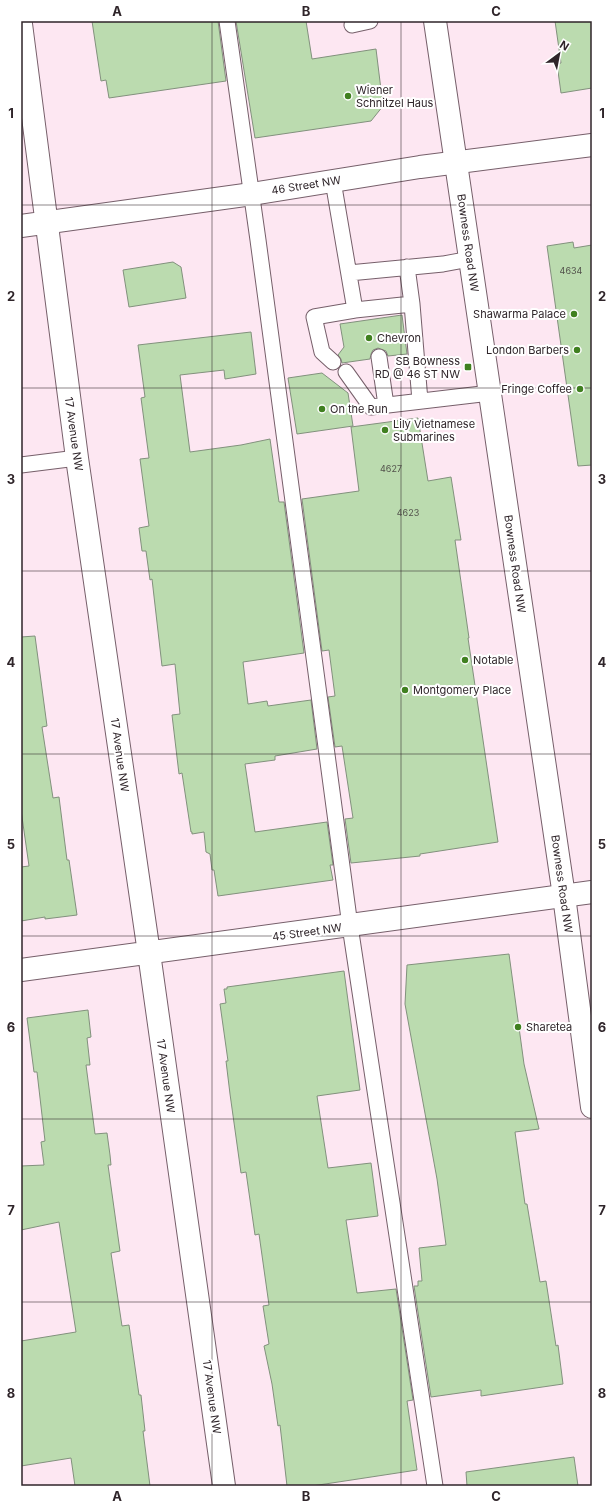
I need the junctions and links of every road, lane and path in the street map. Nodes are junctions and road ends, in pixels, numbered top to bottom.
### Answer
1 (227, 21) edge
2 (370, 21) edge
3 (435, 21) edge
4 (21, 24) edge
5 (352, 25) dead end
6 (592, 145) edge
7 (456, 163) junction
8 (333, 181) junction
9 (252, 194) junction
10 (46, 222) junction
11 (21, 226) edge
12 (470, 259) junction
13 (407, 267) junction
14 (349, 273) junction
15 (412, 304) junction
16 (355, 310) junction
17 (379, 357) dead end
18 (333, 362) dead end
19 (346, 372) dead end
20 (490, 393) junction
21 (420, 401) junction
22 (386, 404) junction
23 (77, 458) junction
24 (21, 465) edge
25 (592, 892) edge
26 (564, 896) junction
27 (350, 926) junction
28 (149, 953) junction
29 (21, 970) edge
30 (592, 1107) edge
31 (224, 1486) edge
32 (435, 1486) edge

1 - 9 lane
2 - 5 lane
3 - 7 street, Bowness Road NW
4 - 10 street, 17 Avenue NW
6 - 7 street, 46 Street NW
7 - 8 street, 46 Street NW
7 - 12 street, Bowness Road NW
8 - 9 street, 46 Street NW
8 - 14 lane
9 - 10 street, 46 Street NW
9 - 27 lane
10 - 11 street, 46 Street NW
10 - 23 street, 17 Avenue NW
12 - 13 lane
12 - 20 street, Bowness Road NW
13 - 14 lane
13 - 15 lane
14 - 16 lane
15 - 16 lane
15 - 21 lane
16 - 18 lane
17 - 22 lane
19 - 22 lane
20 - 21 lane
20 - 26 street, Bowness Road NW
21 - 22 lane
23 - 24 lane
23 - 28 street, 17 Avenue NW
25 - 26 street, 45 Street NW
26 - 27 street, 45 Street NW
26 - 30 street, Bowness Road NW
27 - 28 street, 45 Street NW
27 - 32 lane
28 - 29 street, 45 Street NW
28 - 31 street, 17 Avenue NW

